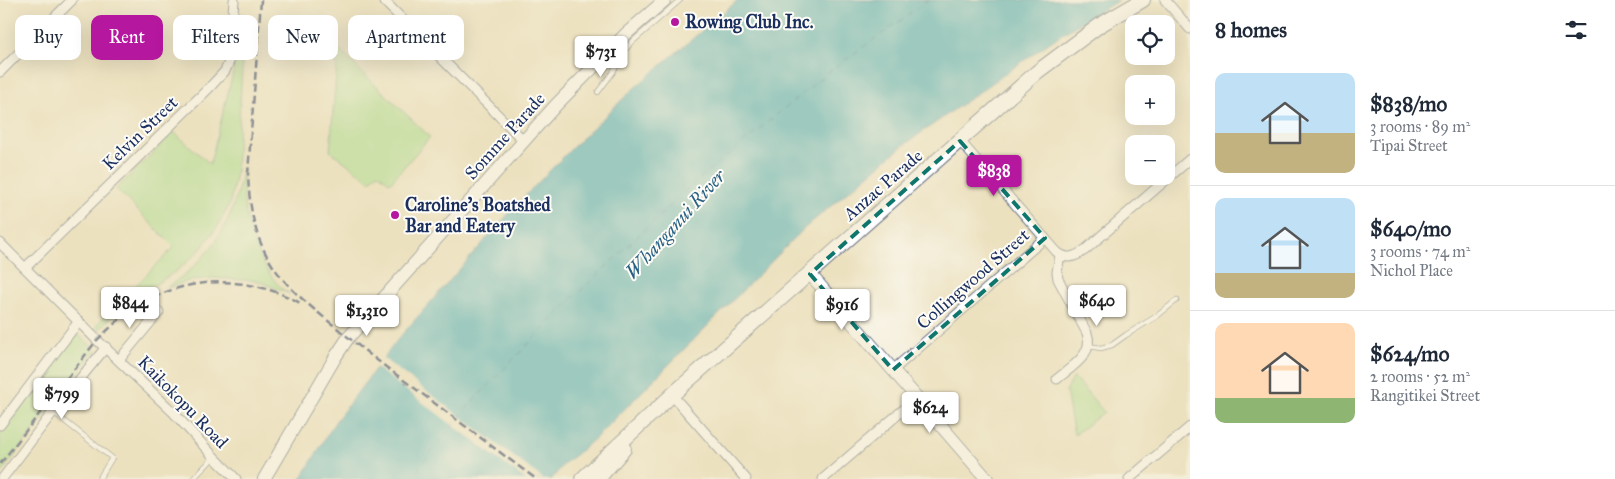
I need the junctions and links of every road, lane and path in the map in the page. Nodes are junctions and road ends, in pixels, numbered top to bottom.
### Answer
1 (72, 0) edge
2 (234, 0) edge
3 (383, 0) edge
4 (665, 0) edge
5 (680, 0) edge
6 (1143, 0) edge
7 (1165, 0) edge
8 (1190, 29) edge
9 (0, 72) edge
10 (598, 92) dead end
11 (523, 140) junction
12 (960, 141) junction
13 (1190, 159) edge
14 (1045, 238) junction
15 (0, 243) edge
16 (1060, 255) junction
17 (25, 268) junction
18 (810, 274) junction
19 (1177, 300) dead end
20 (159, 312) dead end
21 (79, 321) junction
22 (1088, 346) junction
23 (106, 348) junction
24 (119, 360) junction
25 (893, 370) junction
26 (1058, 379) dead end
27 (672, 395) junction
28 (917, 398) junction
29 (657, 410) junction
30 (52, 412) junction
31 (0, 424) edge
32 (1190, 427) edge
33 (214, 457) junction
34 (2, 479) edge
35 (99, 479) edge
36 (193, 479) edge
37 (236, 479) edge
38 (264, 479) edge
39 (582, 479) edge
40 (598, 479) edge
41 (746, 479) edge
42 (823, 479) edge
43 (987, 479) edge
44 (1129, 479) edge

1 - 9 street
2 - 17 street, Kelvin Street
3 - 11 street
4 - 11 main road, Somme Parade
5 - 10 lane
6 - 12 main road, Anzac Parade
7 - 8 street
11 - 38 main road, Somme Parade
12 - 14 street
12 - 18 main road, Anzac Parade
13 - 16 street
14 - 16 street, Collingwood Street
14 - 25 street, Collingwood Street
15 - 17 street, Kaikokopu Road
16 - 22 street
17 - 21 street, Kaikokopu Road
18 - 25 main road
18 - 27 main road, Anzac Parade
19 - 22 lane
20 - 24 street
21 - 23 street, Kaikokopu Road
21 - 31 street
22 - 26 street
23 - 24 street, Kaikokopu Road
23 - 30 street
24 - 33 street, Kaikokopu Road
25 - 28 main road
27 - 29 main road, Anzac Parade
27 - 41 street
28 - 42 street
28 - 43 main road
29 - 39 main road, Anzac Parade
29 - 40 main road, Anzac Parade
30 - 34 street
30 - 35 lane
32 - 44 street
33 - 36 lane
33 - 37 street, Kaikokopu Road

